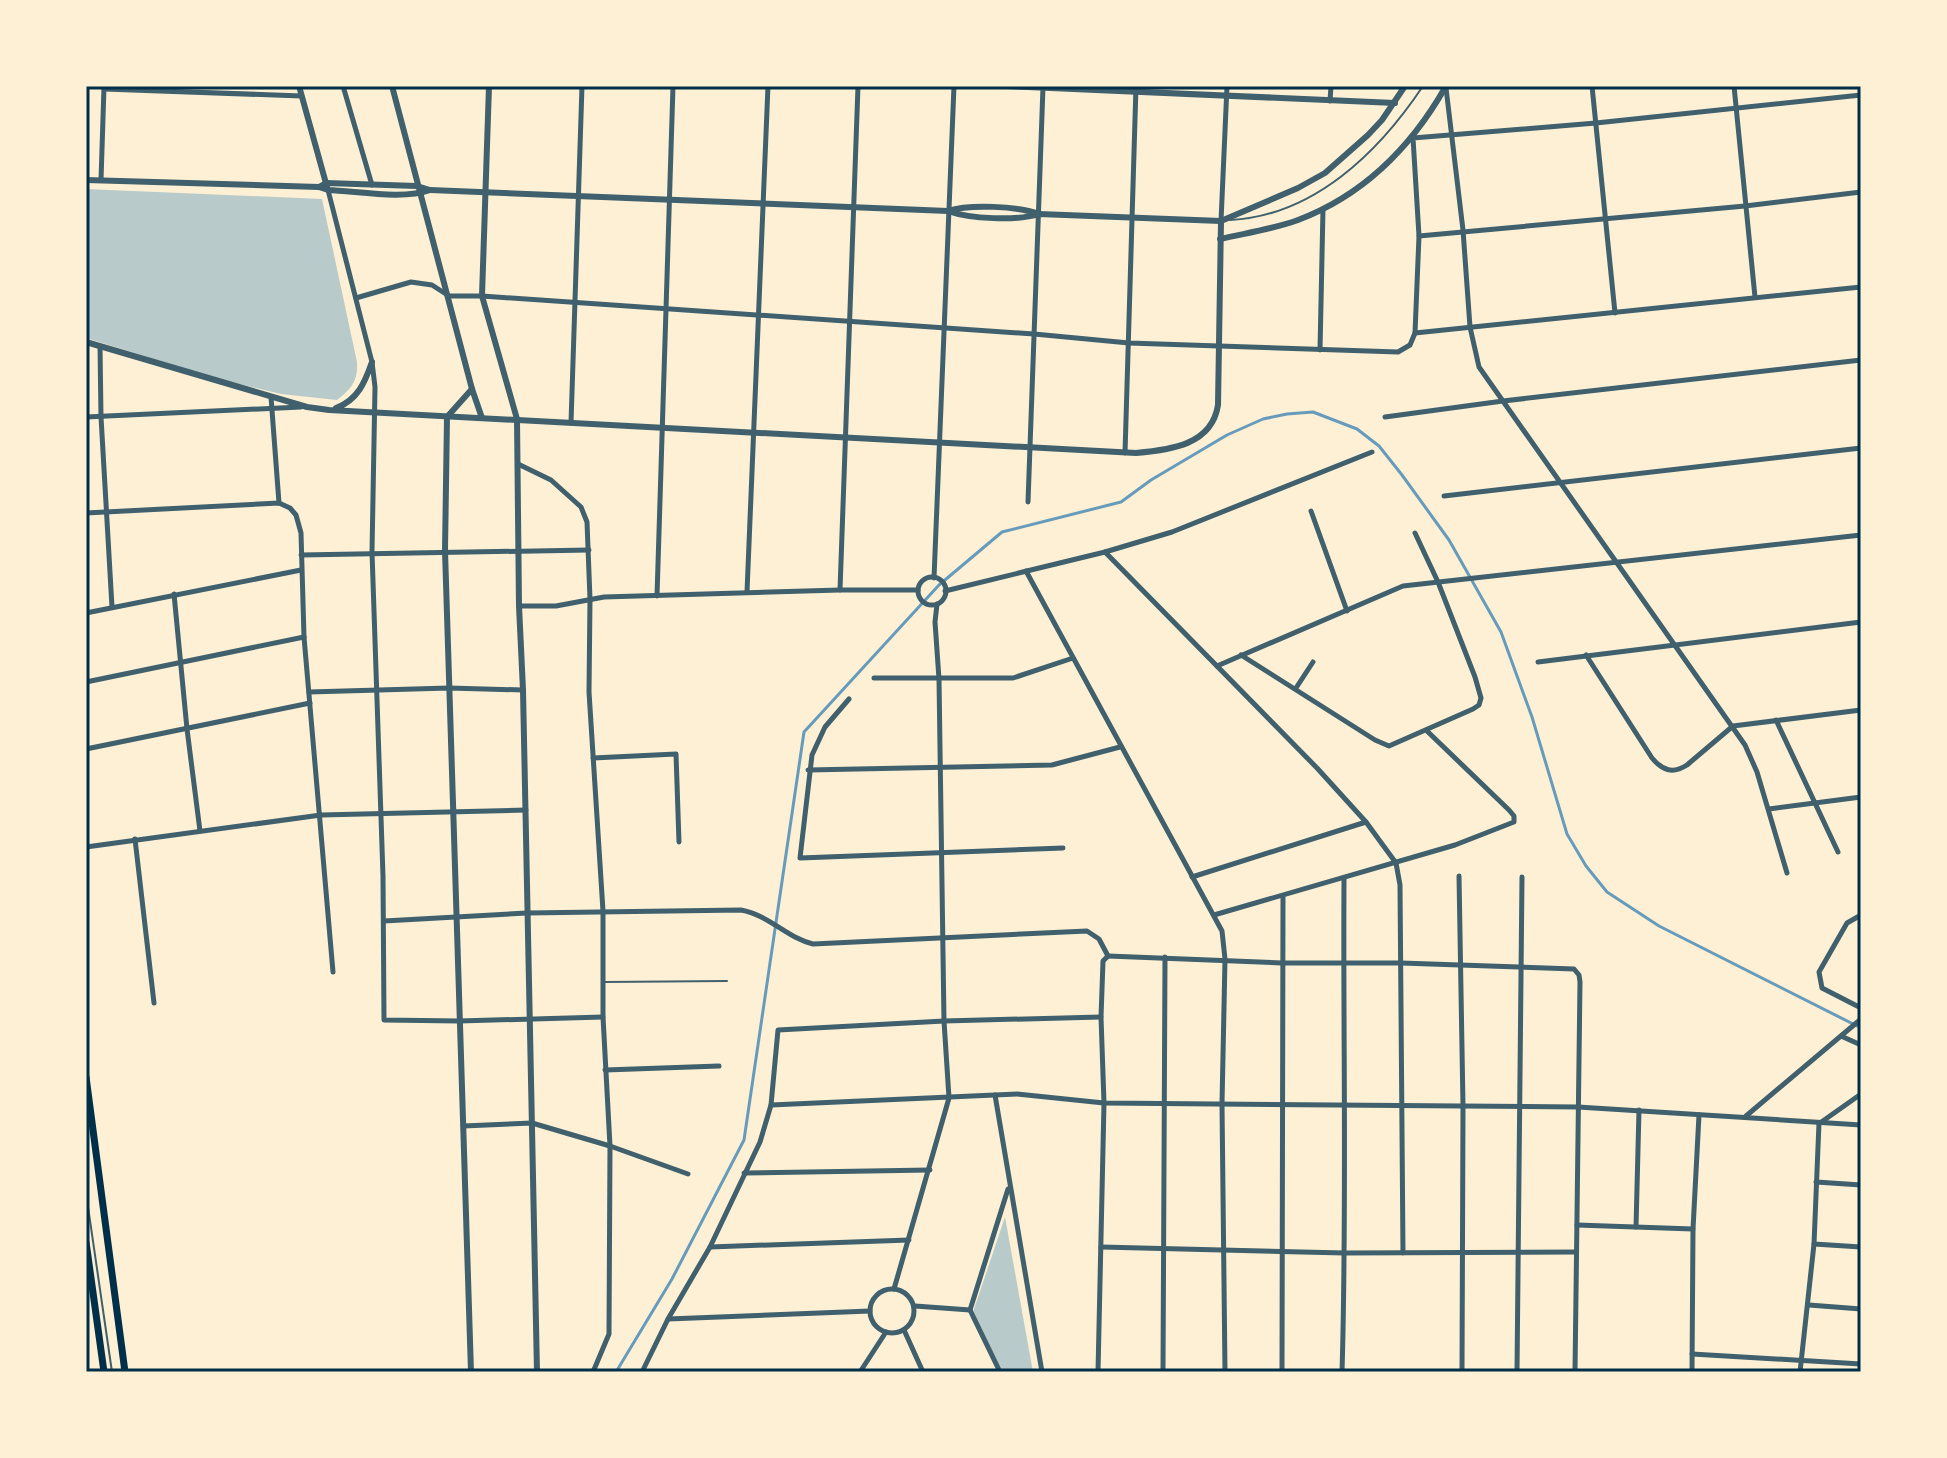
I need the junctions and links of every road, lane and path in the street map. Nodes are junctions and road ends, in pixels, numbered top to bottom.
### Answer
1 (299, 86) edge
2 (343, 86) edge
3 (392, 86) edge
4 (489, 86) edge
5 (582, 86) edge
6 (673, 86) edge
7 (768, 86) edge
8 (858, 86) edge
9 (954, 86) edge
10 (1006, 86) edge
11 (1227, 86) edge
12 (1331, 86) edge
13 (1405, 86) edge
14 (1423, 86) edge
15 (1446, 86) edge
16 (1592, 86) edge
17 (1734, 86) edge
18 (104, 87) edge
19 (1043, 87) edge
20 (1136, 88) edge
21 (1861, 95) edge
22 (302, 96) junction
23 (1227, 96) junction
24 (1330, 101) junction
25 (1395, 103) junction
26 (1737, 109) junction
27 (1596, 123) junction
28 (1452, 135) junction
29 (1413, 138) junction
30 (86, 180) edge
31 (101, 180) junction
32 (372, 185) junction
33 (324, 186) junction
34 (418, 190) junction
35 (487, 192) junction
36 (1861, 192) edge
37 (578, 197) junction
38 (670, 200) junction
39 (762, 202) junction
40 (1745, 206) junction
41 (854, 207) junction
42 (1323, 209) junction
43 (948, 211) junction
44 (1039, 214) junction
45 (1132, 216) junction
46 (1605, 219) junction
47 (1221, 221) junction
48 (1463, 230) junction
49 (1419, 236) junction
50 (1220, 239) junction
51 (1861, 287) edge
52 (449, 296) junction
53 (482, 296) junction
54 (1755, 297) junction
55 (356, 298) junction
56 (576, 303) junction
57 (665, 310) junction
58 (1615, 313) junction
59 (756, 316) junction
60 (851, 323) junction
61 (1470, 327) junction
62 (942, 328) junction
63 (1415, 333) junction
64 (1034, 334) junction
65 (86, 342) edge
66 (1129, 343) junction
67 (100, 346) junction
68 (1219, 347) junction
69 (1320, 350) junction
70 (1861, 360) edge
71 (372, 362) junction
72 (472, 389) junction
73 (271, 397) junction
74 (1503, 401) junction
75 (307, 407) junction
76 (270, 408) junction
77 (329, 410) junction
78 (374, 412) junction
79 (86, 417) edge
80 (101, 417) junction
81 (447, 417) junction
82 (1385, 417) dead end
83 (482, 418) junction
84 (517, 419) junction
85 (571, 423) junction
86 (663, 429) junction
87 (754, 433) junction
88 (847, 437) junction
89 (940, 443) junction
90 (1029, 447) junction
91 (1861, 448) edge
92 (1372, 452) dead end
93 (1125, 453) junction
94 (518, 464) junction
95 (1561, 483) junction
96 (1444, 496) dead end
97 (1028, 502) dead end
98 (279, 503) junction
99 (1311, 511) dead end
100 (105, 512) junction
101 (86, 513) edge
102 (1415, 533) dead end
103 (1861, 535) edge
104 (518, 550) junction
105 (589, 550) junction
106 (445, 551) junction
107 (372, 552) junction
108 (1105, 552) junction
109 (301, 555) junction
110 (1615, 563) junction
111 (301, 570) junction
112 (1026, 571) junction
113 (936, 578) junction
114 (1438, 582) junction
115 (945, 589) junction
116 (840, 590) junction
117 (747, 592) junction
118 (918, 593) junction
119 (174, 594) junction
120 (657, 596) junction
121 (590, 599) junction
122 (937, 604) junction
123 (519, 606) junction
124 (112, 607) junction
125 (1347, 611) junction
126 (86, 613) edge
127 (1861, 622) edge
128 (304, 637) junction
129 (1673, 644) junction
130 (1240, 654) junction
131 (1586, 655) junction
132 (1073, 658) junction
133 (181, 661) junction
134 (1313, 662) dead end
135 (1538, 662) dead end
136 (1217, 666) junction
137 (874, 678) dead end
138 (939, 679) junction
139 (86, 682) edge
140 (449, 688) junction
141 (1295, 688) junction
142 (375, 690) junction
143 (523, 690) junction
144 (309, 692) junction
145 (849, 699) dead end
146 (310, 703) junction
147 (1861, 710) edge
148 (1776, 720) junction
149 (1733, 726) junction
150 (187, 729) junction
151 (1427, 731) junction
152 (1120, 747) junction
153 (86, 749) edge
154 (593, 758) junction
155 (939, 767) junction
156 (808, 770) junction
157 (1861, 797) edge
158 (1815, 802) junction
159 (1769, 809) junction
160 (526, 810) junction
161 (453, 811) junction
162 (382, 813) junction
163 (321, 815) junction
164 (1366, 822) junction
165 (200, 831) junction
166 (135, 839) junction
167 (679, 842) dead end
168 (86, 847) edge
169 (1063, 848) dead end
170 (940, 851) junction
171 (1838, 852) dead end
172 (1396, 863) junction
173 (1787, 873) dead end
174 (1459, 876) dead end
175 (1192, 877) junction
176 (1522, 877) dead end
177 (1344, 879) junction
178 (1283, 897) junction
179 (603, 911) junction
180 (527, 913) junction
181 (1214, 915) junction
182 (1861, 915) edge
183 (456, 917) junction
184 (384, 921) junction
185 (944, 939) junction
186 (1108, 956) junction
187 (1165, 957) junction
188 (1225, 959) junction
189 (1282, 963) junction
190 (1343, 963) junction
191 (1401, 963) junction
192 (1460, 965) junction
193 (1522, 966) junction
194 (333, 972) dead end
195 (727, 981) dead end
196 (603, 982) junction
197 (154, 1003) dead end
198 (1861, 1008) edge
199 (603, 1017) junction
200 (1101, 1017) junction
201 (530, 1018) junction
202 (1861, 1019) edge
203 (459, 1021) junction
204 (944, 1021) junction
205 (1841, 1036) junction
206 (1861, 1045) edge
207 (719, 1066) dead end
208 (605, 1070) junction
209 (86, 1077) edge
210 (1861, 1094) edge
211 (995, 1095) junction
212 (949, 1098) junction
213 (1104, 1103) junction
214 (1165, 1103) junction
215 (1222, 1104) junction
216 (771, 1105) junction
217 (1281, 1105) junction
218 (1521, 1105) junction
219 (1343, 1106) junction
220 (1403, 1106) junction
221 (1463, 1106) junction
222 (1578, 1107) junction
223 (1639, 1110) junction
224 (1699, 1115) junction
225 (1745, 1117) junction
226 (532, 1123) junction
227 (1819, 1123) junction
228 (1861, 1125) edge
229 (463, 1126) junction
230 (610, 1146) junction
231 (930, 1170) junction
232 (744, 1173) junction
233 (688, 1174) dead end
234 (1816, 1182) junction
235 (1009, 1185) junction
236 (1861, 1185) edge
237 (86, 1193) edge
238 (1577, 1225) junction
239 (1636, 1227) junction
240 (1693, 1229) junction
241 (909, 1240) junction
242 (86, 1242) edge
243 (1814, 1244) junction
244 (710, 1247) junction
245 (1101, 1247) junction
246 (1861, 1247) edge
247 (1164, 1250) junction
248 (1282, 1251) junction
249 (1225, 1252) junction
250 (1461, 1252) junction
251 (1519, 1252) junction
252 (1576, 1252) junction
253 (1345, 1253) junction
254 (1403, 1253) junction
255 (894, 1289) junction
256 (1809, 1305) junction
257 (914, 1306) junction
258 (1861, 1309) edge
259 (970, 1310) junction
260 (870, 1311) junction
261 (668, 1319) junction
262 (904, 1330) junction
263 (886, 1332) junction
264 (1692, 1354) junction
265 (1801, 1361) junction
266 (1861, 1364) edge
267 (104, 1372) edge
268 (112, 1372) edge
269 (125, 1372) edge
270 (471, 1372) edge
271 (537, 1372) edge
272 (593, 1372) edge
273 (642, 1372) edge
274 (860, 1372) edge
275 (923, 1372) edge
276 (1000, 1372) edge
277 (1042, 1372) edge
278 (1098, 1372) edge
279 (1163, 1372) edge
280 (1225, 1372) edge
281 (1282, 1372) edge
282 (1342, 1372) edge
283 (1462, 1372) edge
284 (1517, 1372) edge
285 (1575, 1372) edge
286 (1692, 1372) edge
287 (1800, 1372) edge

1 - 22 street
2 - 32 street
3 - 34 street
4 - 35 street
5 - 37 street
6 - 38 street
7 - 39 street
8 - 41 street
9 - 43 street
10 - 19 street
11 - 23 street
12 - 24 street
13 - 25 street
14 - 47 lane
15 - 28 street
15 - 29 street
16 - 27 street
17 - 26 street
18 - 22 street
18 - 31 street
19 - 20 street
19 - 44 street
20 - 23 street
20 - 45 street
21 - 26 street
22 - 33 street
23 - 24 street
23 - 47 street
24 - 25 street
25 - 47 street
26 - 27 street
26 - 40 street
27 - 28 street
27 - 46 street
28 - 29 street
28 - 48 street
29 - 42 street
29 - 49 street
30 - 31 street
31 - 33 street
32 - 33 street
32 - 34 street
33 - 34 street
33 - 55 street
34 - 35 street
34 - 52 street
35 - 37 street
35 - 53 street
36 - 40 street
37 - 38 street
37 - 56 street
38 - 39 street
38 - 57 street
39 - 41 street
39 - 59 street
40 - 46 street
40 - 54 street
41 - 43 street
41 - 60 street
42 - 50 street
42 - 69 street
43 - 44 street
43 - 62 street
44 - 45 street
44 - 64 street
45 - 47 street
45 - 66 street
46 - 48 street
46 - 58 street
47 - 50 street
48 - 49 street
48 - 61 street
49 - 63 street
50 - 68 street
51 - 54 street
52 - 53 street
52 - 55 street
52 - 72 street
53 - 56 street
53 - 84 street
54 - 58 street
55 - 71 street
56 - 57 street
56 - 85 street
57 - 59 street
57 - 86 street
58 - 61 street
59 - 60 street
59 - 87 street
60 - 62 street
60 - 88 street
61 - 63 street
61 - 74 street
62 - 64 street
62 - 89 street
63 - 69 street
64 - 66 street
64 - 90 street
65 - 67 street
66 - 68 street
66 - 93 street
67 - 73 street
67 - 80 street
68 - 69 street
68 - 93 street
70 - 74 street
71 - 77 street
71 - 78 street
72 - 81 street
72 - 83 street
73 - 75 street
73 - 76 street
74 - 82 street
74 - 95 street
75 - 76 street
75 - 77 street
76 - 80 street
76 - 98 street
77 - 78 street
78 - 81 street
78 - 107 street
79 - 80 street
80 - 100 street
81 - 83 street
81 - 106 street
83 - 84 street
84 - 85 street
84 - 94 street
85 - 86 street
86 - 87 street
86 - 120 street
87 - 88 street
87 - 117 street
88 - 89 street
88 - 116 street
89 - 90 street
89 - 113 street
90 - 93 street
90 - 97 street
91 - 95 street
92 - 108 street
94 - 104 street
94 - 105 street
95 - 96 street
95 - 110 street
98 - 100 street
98 - 109 street
99 - 125 street
100 - 101 street
100 - 124 street
102 - 114 street
103 - 110 street
104 - 105 street
104 - 106 street
104 - 123 street
105 - 121 street
106 - 107 street
106 - 140 street
107 - 109 street
107 - 142 street
108 - 112 street
108 - 136 street
109 - 111 street
110 - 114 street
110 - 129 street
111 - 119 street
111 - 128 street
112 - 115 street
112 - 132 street
113 - 115 street
113 - 118 street
114 - 125 street
114 - 151 street
115 - 122 street
116 - 117 street
116 - 118 street
117 - 120 street
118 - 122 street
119 - 124 street
119 - 133 street
120 - 121 street
121 - 123 street
121 - 154 street
122 - 138 street
123 - 143 street
124 - 126 street
125 - 130 street
127 - 129 street
128 - 133 street
128 - 144 street
129 - 131 street
129 - 149 street
130 - 136 street
130 - 141 street
131 - 135 street
131 - 149 street
132 - 138 street
132 - 152 street
133 - 139 street
133 - 150 street
134 - 141 street
136 - 164 street
137 - 138 street
138 - 155 street
140 - 142 street
140 - 143 street
140 - 161 street
141 - 151 street
142 - 144 street
142 - 162 street
143 - 160 street
144 - 146 street
145 - 156 street
146 - 150 street
146 - 163 street
147 - 148 street
148 - 149 street
148 - 158 street
149 - 159 street
150 - 153 street
150 - 165 street
151 - 172 street
152 - 155 street
152 - 175 street
154 - 167 street
154 - 179 street
155 - 156 street
155 - 170 street
156 - 170 street
157 - 158 street
158 - 159 street
158 - 171 street
159 - 173 street
160 - 161 street
160 - 180 street
161 - 162 street
161 - 183 street
162 - 163 street
162 - 184 street
163 - 165 street
163 - 194 street
164 - 172 street
164 - 175 street
165 - 166 street
166 - 168 street
166 - 197 street
169 - 170 street
170 - 185 street
172 - 177 street
172 - 191 street
174 - 192 street
175 - 181 street
176 - 193 street
177 - 178 street
177 - 190 street
178 - 181 street
178 - 189 street
179 - 180 street
179 - 185 street
179 - 196 street
180 - 183 street
180 - 201 street
181 - 188 street
182 - 198 street
183 - 184 street
183 - 203 street
184 - 203 street
185 - 186 street
185 - 204 street
186 - 187 street
186 - 200 street
187 - 188 street
187 - 214 street
188 - 189 street
188 - 215 street
189 - 190 street
189 - 217 street
190 - 191 street
190 - 219 street
191 - 192 street
191 - 220 street
192 - 193 street
192 - 221 street
193 - 218 street
193 - 222 street
195 - 196 lane
196 - 199 street
199 - 201 street
199 - 208 street
200 - 204 street
200 - 213 street
201 - 203 street
201 - 226 street
202 - 205 street
203 - 229 street
204 - 212 street
204 - 216 street
205 - 206 street
205 - 225 street
207 - 208 street
208 - 230 street
209 - 269 main road
210 - 227 street
211 - 212 street
211 - 213 street
211 - 235 street
212 - 216 street
212 - 231 street
213 - 214 street
213 - 245 street
214 - 215 street
214 - 247 street
215 - 217 street
215 - 249 street
216 - 232 street
217 - 219 street
217 - 248 street
218 - 221 street
218 - 222 street
218 - 251 street
219 - 220 street
219 - 253 street
220 - 221 street
220 - 254 street
221 - 250 street
222 - 223 street
222 - 238 street
223 - 224 street
223 - 239 street
224 - 225 street
224 - 240 street
225 - 227 street
226 - 229 street
226 - 230 street
226 - 271 street
227 - 228 street
227 - 234 street
229 - 270 street
230 - 233 street
230 - 272 street
231 - 232 street
231 - 241 street
232 - 244 street
234 - 236 street
234 - 243 street
235 - 259 street
235 - 277 street
237 - 268 lane
238 - 239 street
238 - 252 street
239 - 240 street
240 - 264 street
241 - 244 street
241 - 255 street
242 - 267 main road
243 - 246 street
243 - 256 street
244 - 261 street
245 - 247 street
245 - 278 street
247 - 249 street
247 - 279 street
248 - 249 street
248 - 253 street
248 - 281 street
249 - 280 street
250 - 251 street
250 - 254 street
250 - 283 street
251 - 252 street
251 - 284 street
252 - 285 street
253 - 254 street
253 - 282 street
255 - 257 street
255 - 260 street
256 - 258 street
256 - 265 street
257 - 259 street
257 - 262 street
259 - 276 street
260 - 261 street
260 - 263 street
261 - 273 street
262 - 263 street
262 - 275 street
263 - 274 street
264 - 265 street
264 - 286 street
265 - 266 street
265 - 287 street

